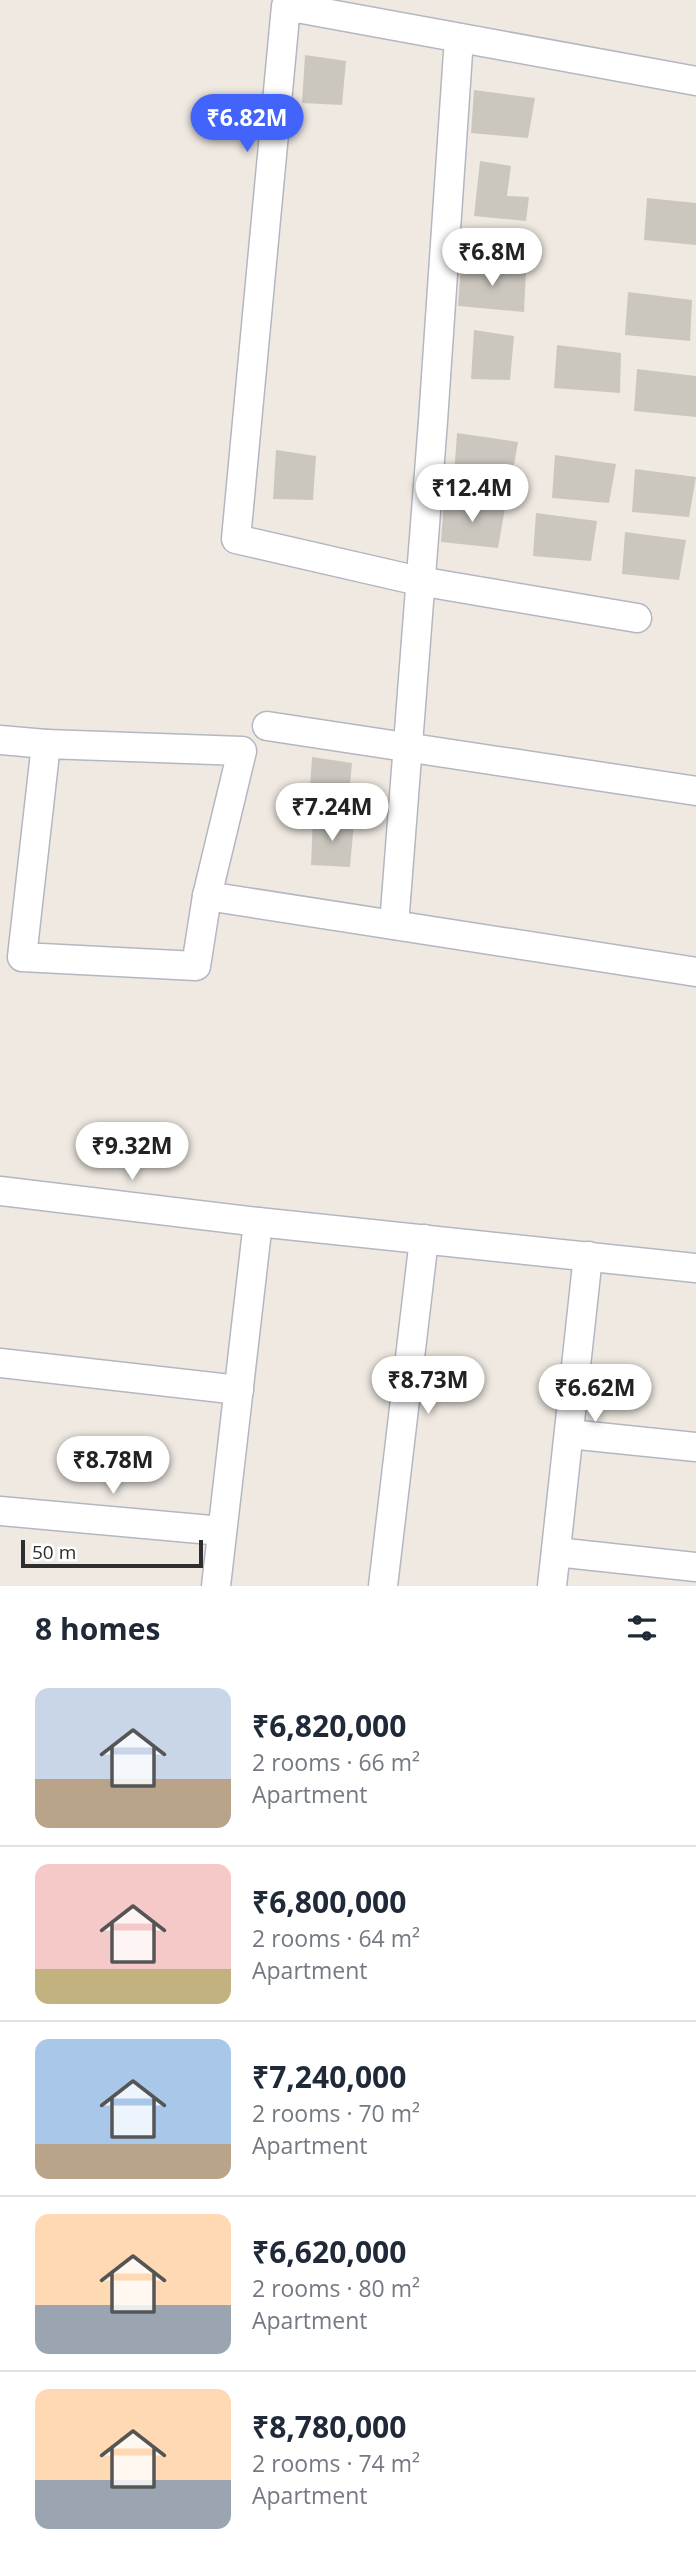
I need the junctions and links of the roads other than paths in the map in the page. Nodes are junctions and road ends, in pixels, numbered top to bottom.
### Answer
1 (459, 38) junction
2 (696, 81) edge
3 (419, 581) junction
4 (637, 618) dead end
5 (267, 726) dead end
6 (0, 740) edge
7 (46, 744) junction
8 (406, 747) junction
9 (696, 791) edge
10 (207, 896) junction
11 (394, 925) junction
12 (696, 972) edge
13 (0, 1191) edge
14 (258, 1222) junction
15 (424, 1239) junction
16 (588, 1256) junction
17 (696, 1268) edge
18 (0, 1363) edge
19 (239, 1390) junction
20 (569, 1434) junction
21 (696, 1447) edge
22 (0, 1511) edge
23 (222, 1531) junction
24 (556, 1552) junction
25 (696, 1567) edge
26 (216, 1586) edge
27 (383, 1586) edge
28 (552, 1586) edge

1 - 2 street
1 - 3 street
1 - 3 street
3 - 4 street
3 - 8 street
5 - 8 street
6 - 7 street
7 - 10 street
7 - 10 street
8 - 9 street
8 - 11 street
10 - 11 street
11 - 12 street
13 - 14 street
14 - 15 street
14 - 19 street
15 - 16 street
15 - 27 street
16 - 17 street
16 - 20 street
18 - 19 street
19 - 23 street
20 - 21 street
20 - 24 street
22 - 23 street
23 - 26 street
24 - 25 street
24 - 28 street

